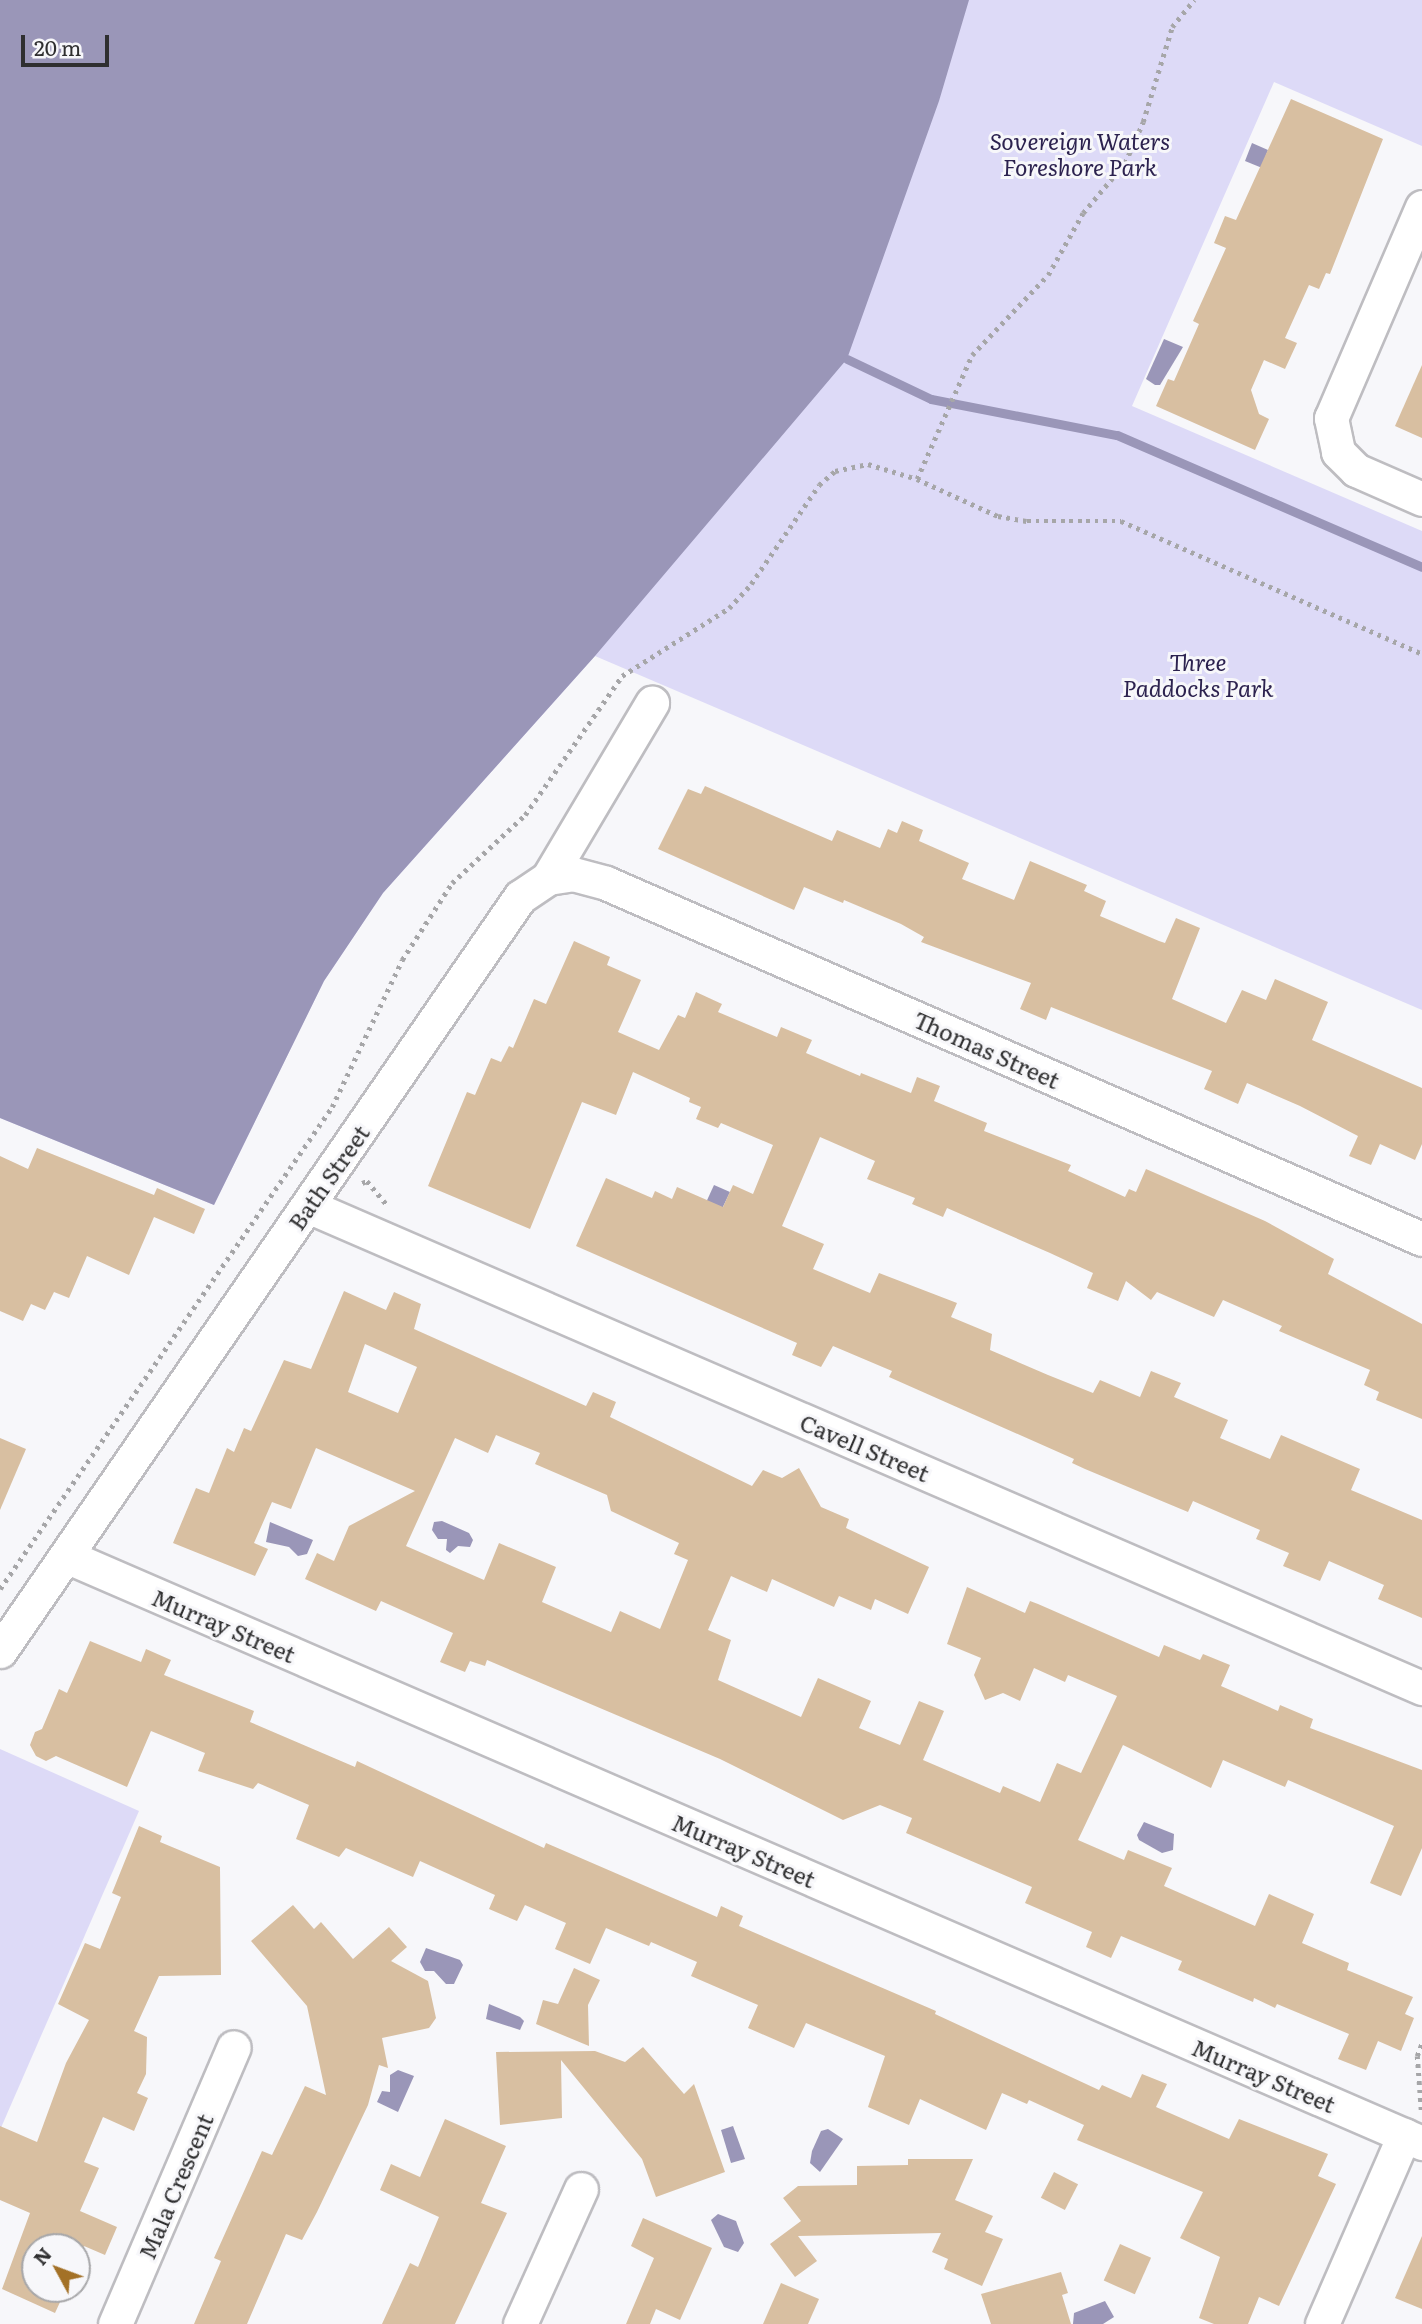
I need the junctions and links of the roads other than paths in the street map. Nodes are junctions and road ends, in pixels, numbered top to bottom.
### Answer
1 (1422, 207) edge
2 (1422, 499) edge
3 (652, 703) dead end
4 (548, 878) junction
5 (308, 1206) junction
6 (1422, 1239) edge
7 (66, 1556) junction
8 (0, 1651) edge
9 (1422, 1688) edge
10 (234, 2048) dead end
11 (1416, 2130) edge
12 (581, 2189) dead end
13 (115, 2324) edge
14 (520, 2324) edge
15 (1322, 2324) edge

1 - 2 street
3 - 4 street, Bath Street
4 - 5 street, Bath Street
4 - 6 street, Thomas Street
5 - 7 street, Bath Street
5 - 9 street, Cavell Street
7 - 8 street, Bath Street
7 - 11 street, Murray Street
10 - 13 street, Mala Crescent
11 - 15 street
12 - 14 street

